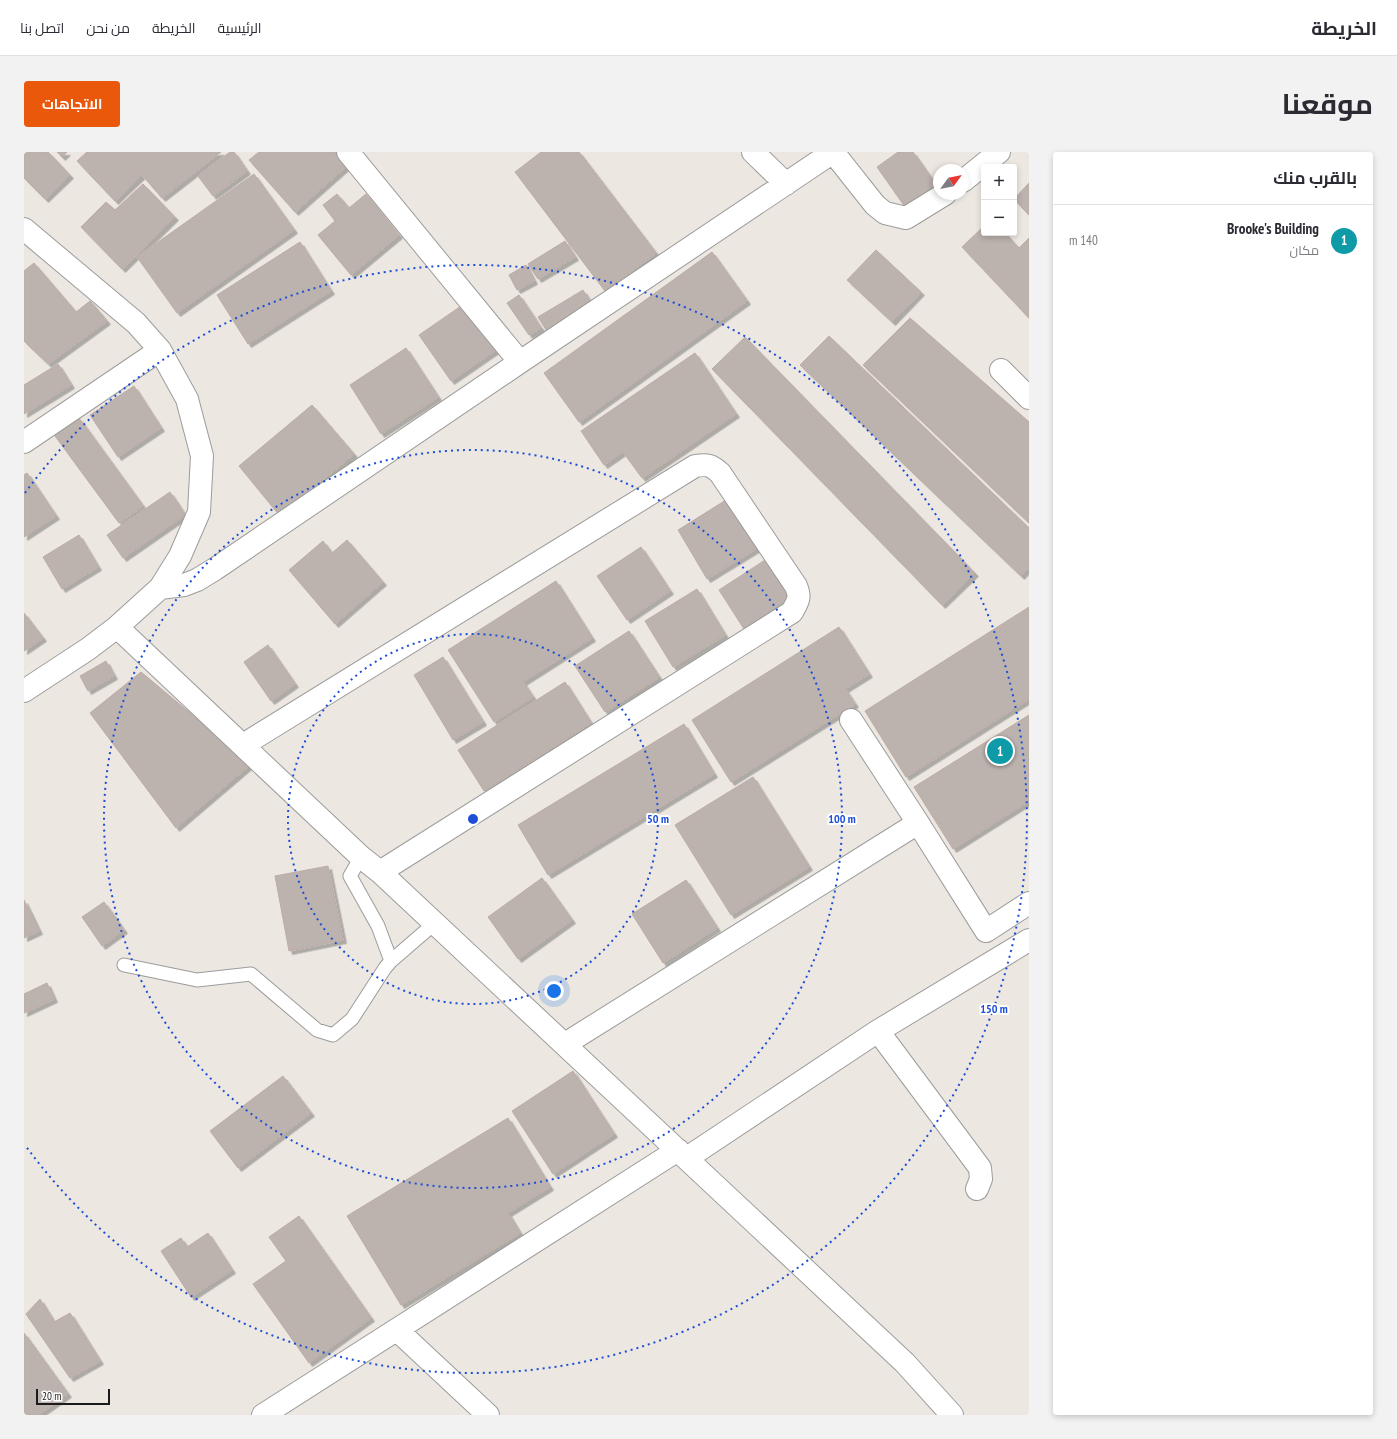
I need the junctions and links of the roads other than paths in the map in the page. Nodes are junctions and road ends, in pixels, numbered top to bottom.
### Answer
1 (348, 152) edge
2 (753, 152) edge
3 (833, 152) edge
4 (999, 152) edge
5 (969, 177) edge
6 (786, 184) junction
7 (935, 200) edge
8 (24, 229) edge
9 (160, 350) junction
10 (520, 362) junction
11 (1002, 370) dead end
12 (1029, 398) edge
13 (24, 442) edge
14 (160, 588) junction
15 (117, 627) junction
16 (24, 691) edge
17 (851, 720) dead end
18 (243, 744) junction
19 (918, 823) junction
20 (361, 857) junction
21 (380, 872) junction
22 (1029, 903) edge
23 (435, 923) junction
24 (1029, 940) edge
25 (391, 961) junction
26 (124, 965) dead end
27 (878, 1032) junction
28 (565, 1044) junction
29 (682, 1154) junction
30 (977, 1190) dead end
31 (397, 1330) junction
32 (264, 1415) edge
33 (488, 1415) edge
34 (952, 1415) edge

1 - 10 street
2 - 6 street
3 - 6 street
3 - 7 street
4 - 5 street
6 - 10 street
8 - 9 street
9 - 13 street
9 - 14 street
10 - 14 street
11 - 12 street
14 - 15 street
15 - 16 street
15 - 18 street
17 - 19 street
18 - 20 street
18 - 21 street
19 - 22 street
19 - 28 street
20 - 21 street
20 - 25 lane
21 - 23 street
23 - 25 lane
23 - 28 street
24 - 27 street
25 - 26 lane
27 - 29 street
27 - 30 street
28 - 29 street
29 - 31 street
29 - 34 street
31 - 32 street
31 - 33 street

